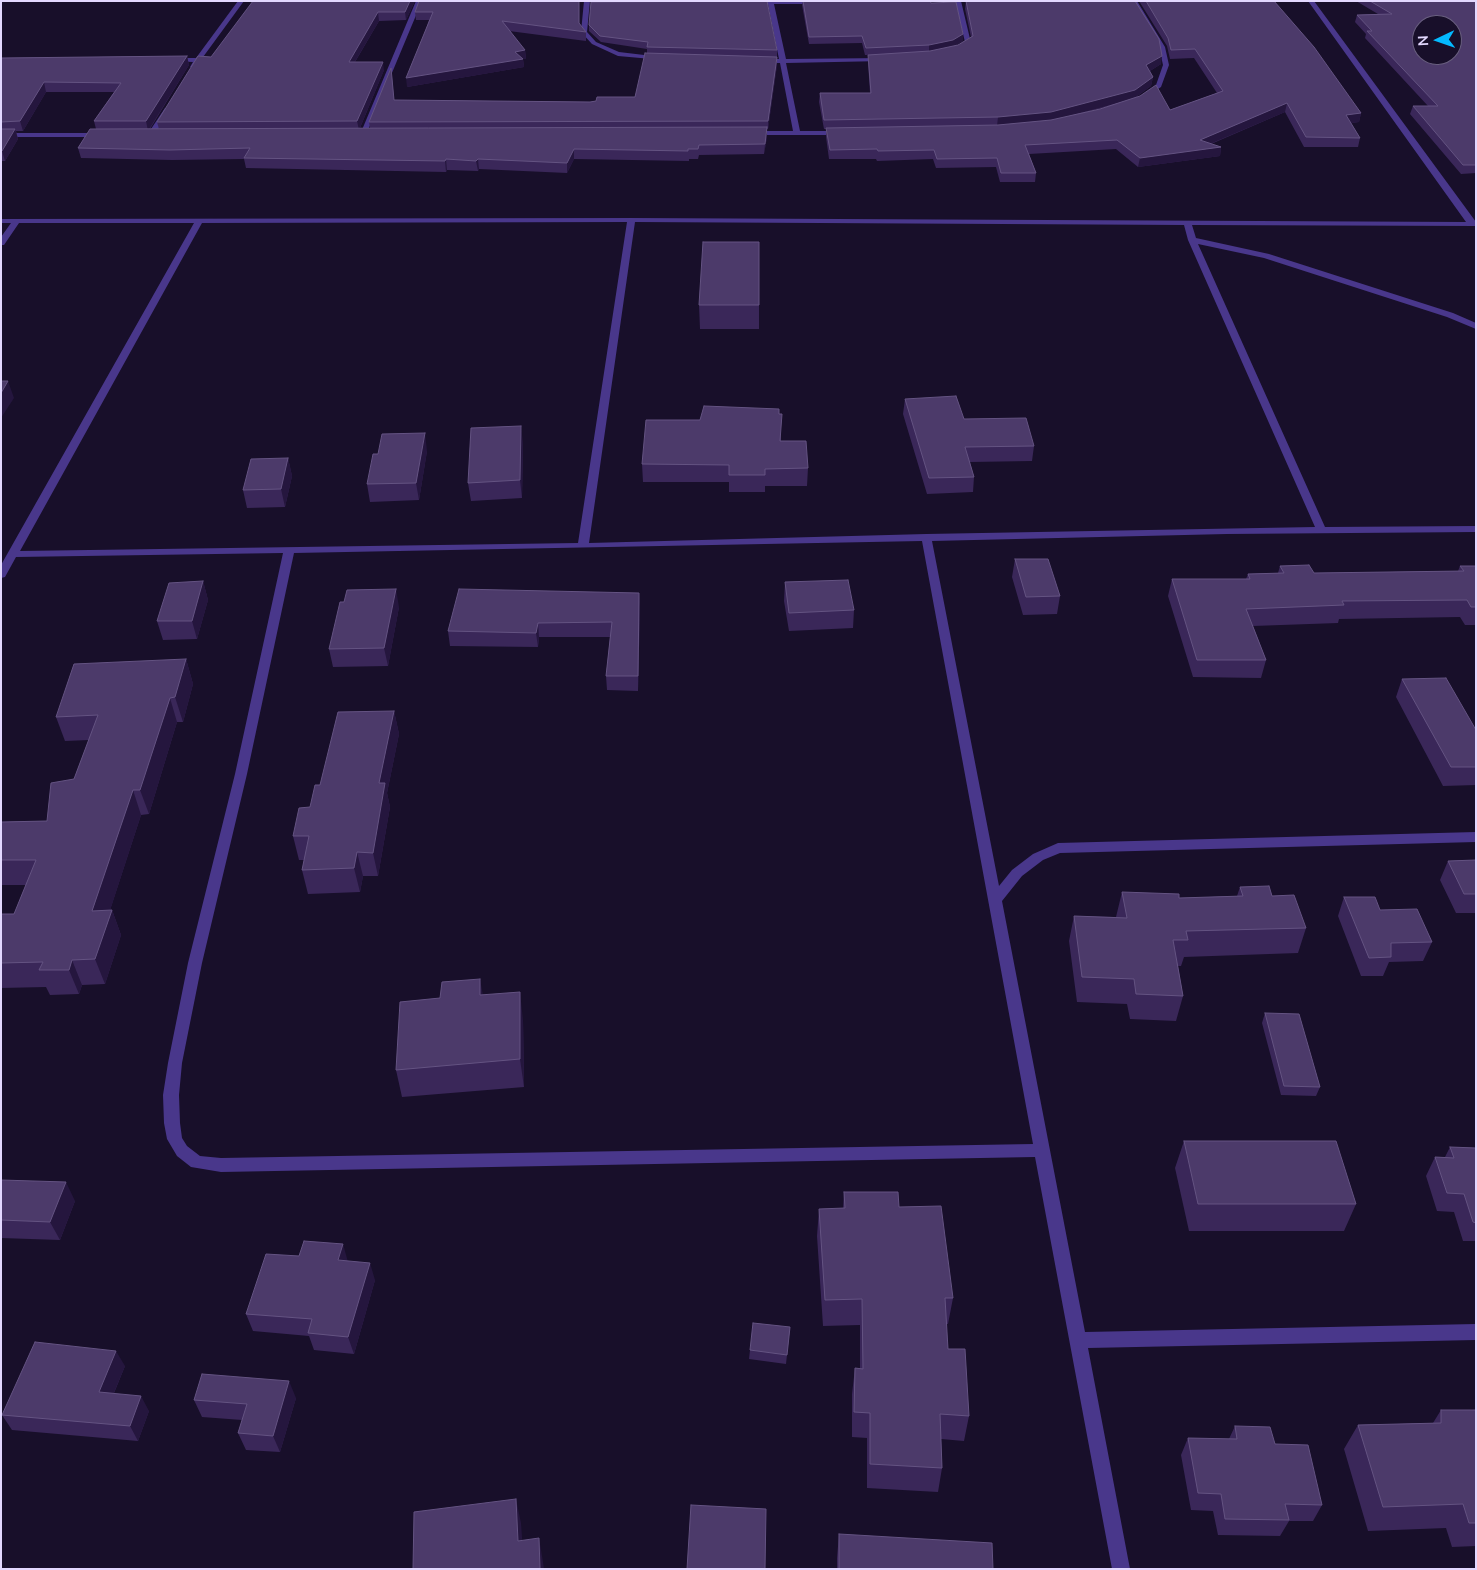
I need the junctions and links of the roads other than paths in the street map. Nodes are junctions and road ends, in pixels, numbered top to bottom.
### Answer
1 (241, 1) edge
2 (419, 1) edge
3 (958, 1) edge
4 (1134, 1) edge
5 (1312, 1) edge
6 (587, 2) edge
7 (742, 2) edge
8 (771, 2) edge
9 (830, 2) edge
10 (597, 3) edge
11 (948, 54) edge
12 (891, 59) edge
13 (158, 60) edge
14 (198, 60) junction
15 (667, 60) edge
16 (754, 61) edge
17 (782, 62) junction
18 (187, 77) edge
19 (172, 102) edge
20 (1136, 102) edge
21 (738, 133) edge
22 (797, 133) junction
23 (847, 133) edge
24 (151, 134) junction
25 (160, 134) edge
26 (352, 134) edge
27 (362, 134) junction
28 (372, 134) edge
29 (1, 135) edge
30 (111, 135) edge
31 (141, 135) edge
32 (631, 220) junction
33 (1, 221) edge
34 (17, 221) junction
35 (199, 221) junction
36 (1186, 223) junction
37 (1474, 224) edge
38 (1192, 240) junction
39 (1, 243) edge
40 (1476, 326) edge
41 (1476, 529) edge
42 (1321, 530) junction
43 (926, 537) junction
44 (582, 546) junction
45 (289, 550) junction
46 (13, 554) junction
47 (1, 575) edge
48 (1476, 837) edge
49 (994, 900) junction
50 (1042, 1150) junction
51 (1476, 1332) edge
52 (1078, 1340) junction
53 (1121, 1569) edge

1 - 14 street
2 - 27 street
3 - 11 street
4 - 20 street
5 - 37 street
6 - 10 street
6 - 15 street
7 - 8 street
8 - 9 street
8 - 17 street
12 - 17 street
13 - 14 street
14 - 18 street
16 - 17 street
17 - 22 street
19 - 24 street
21 - 22 street
22 - 23 street
24 - 25 street
24 - 31 street
26 - 27 street
27 - 28 street
29 - 30 street
32 - 35 street
32 - 36 street
32 - 44 street
33 - 34 street
34 - 35 street
34 - 39 street
35 - 46 street
36 - 37 street
36 - 38 street
38 - 40 street
38 - 42 street
41 - 42 street
42 - 43 street
43 - 44 street
43 - 49 street
44 - 45 street
45 - 46 street
45 - 50 street
46 - 47 street
48 - 49 street
49 - 50 street
50 - 52 street
51 - 52 street
52 - 53 street

